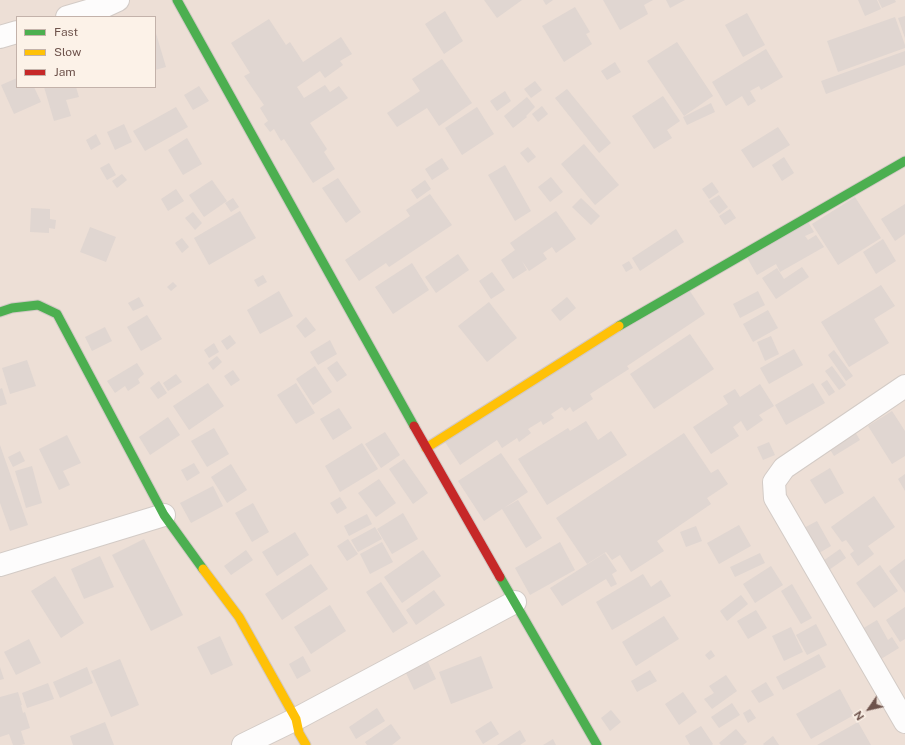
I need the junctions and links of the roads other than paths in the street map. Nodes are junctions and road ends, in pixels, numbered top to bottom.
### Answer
1 (118, 0) edge
2 (177, 0) edge
3 (70, 16) edge
4 (16, 32) edge
5 (0, 37) edge
6 (905, 161) edge
7 (0, 312) edge
8 (905, 386) edge
9 (426, 448) junction
10 (164, 515) junction
11 (0, 565) edge
12 (516, 602) junction
13 (296, 719) junction
14 (905, 722) edge
15 (243, 745) edge
16 (306, 745) edge
17 (597, 745) edge

1 - 3 street
2 - 9 street
4 - 5 street
6 - 9 street
7 - 10 street
8 - 14 street
9 - 12 street
10 - 11 street
10 - 13 street
12 - 13 street
12 - 17 street
13 - 15 street
13 - 16 street

